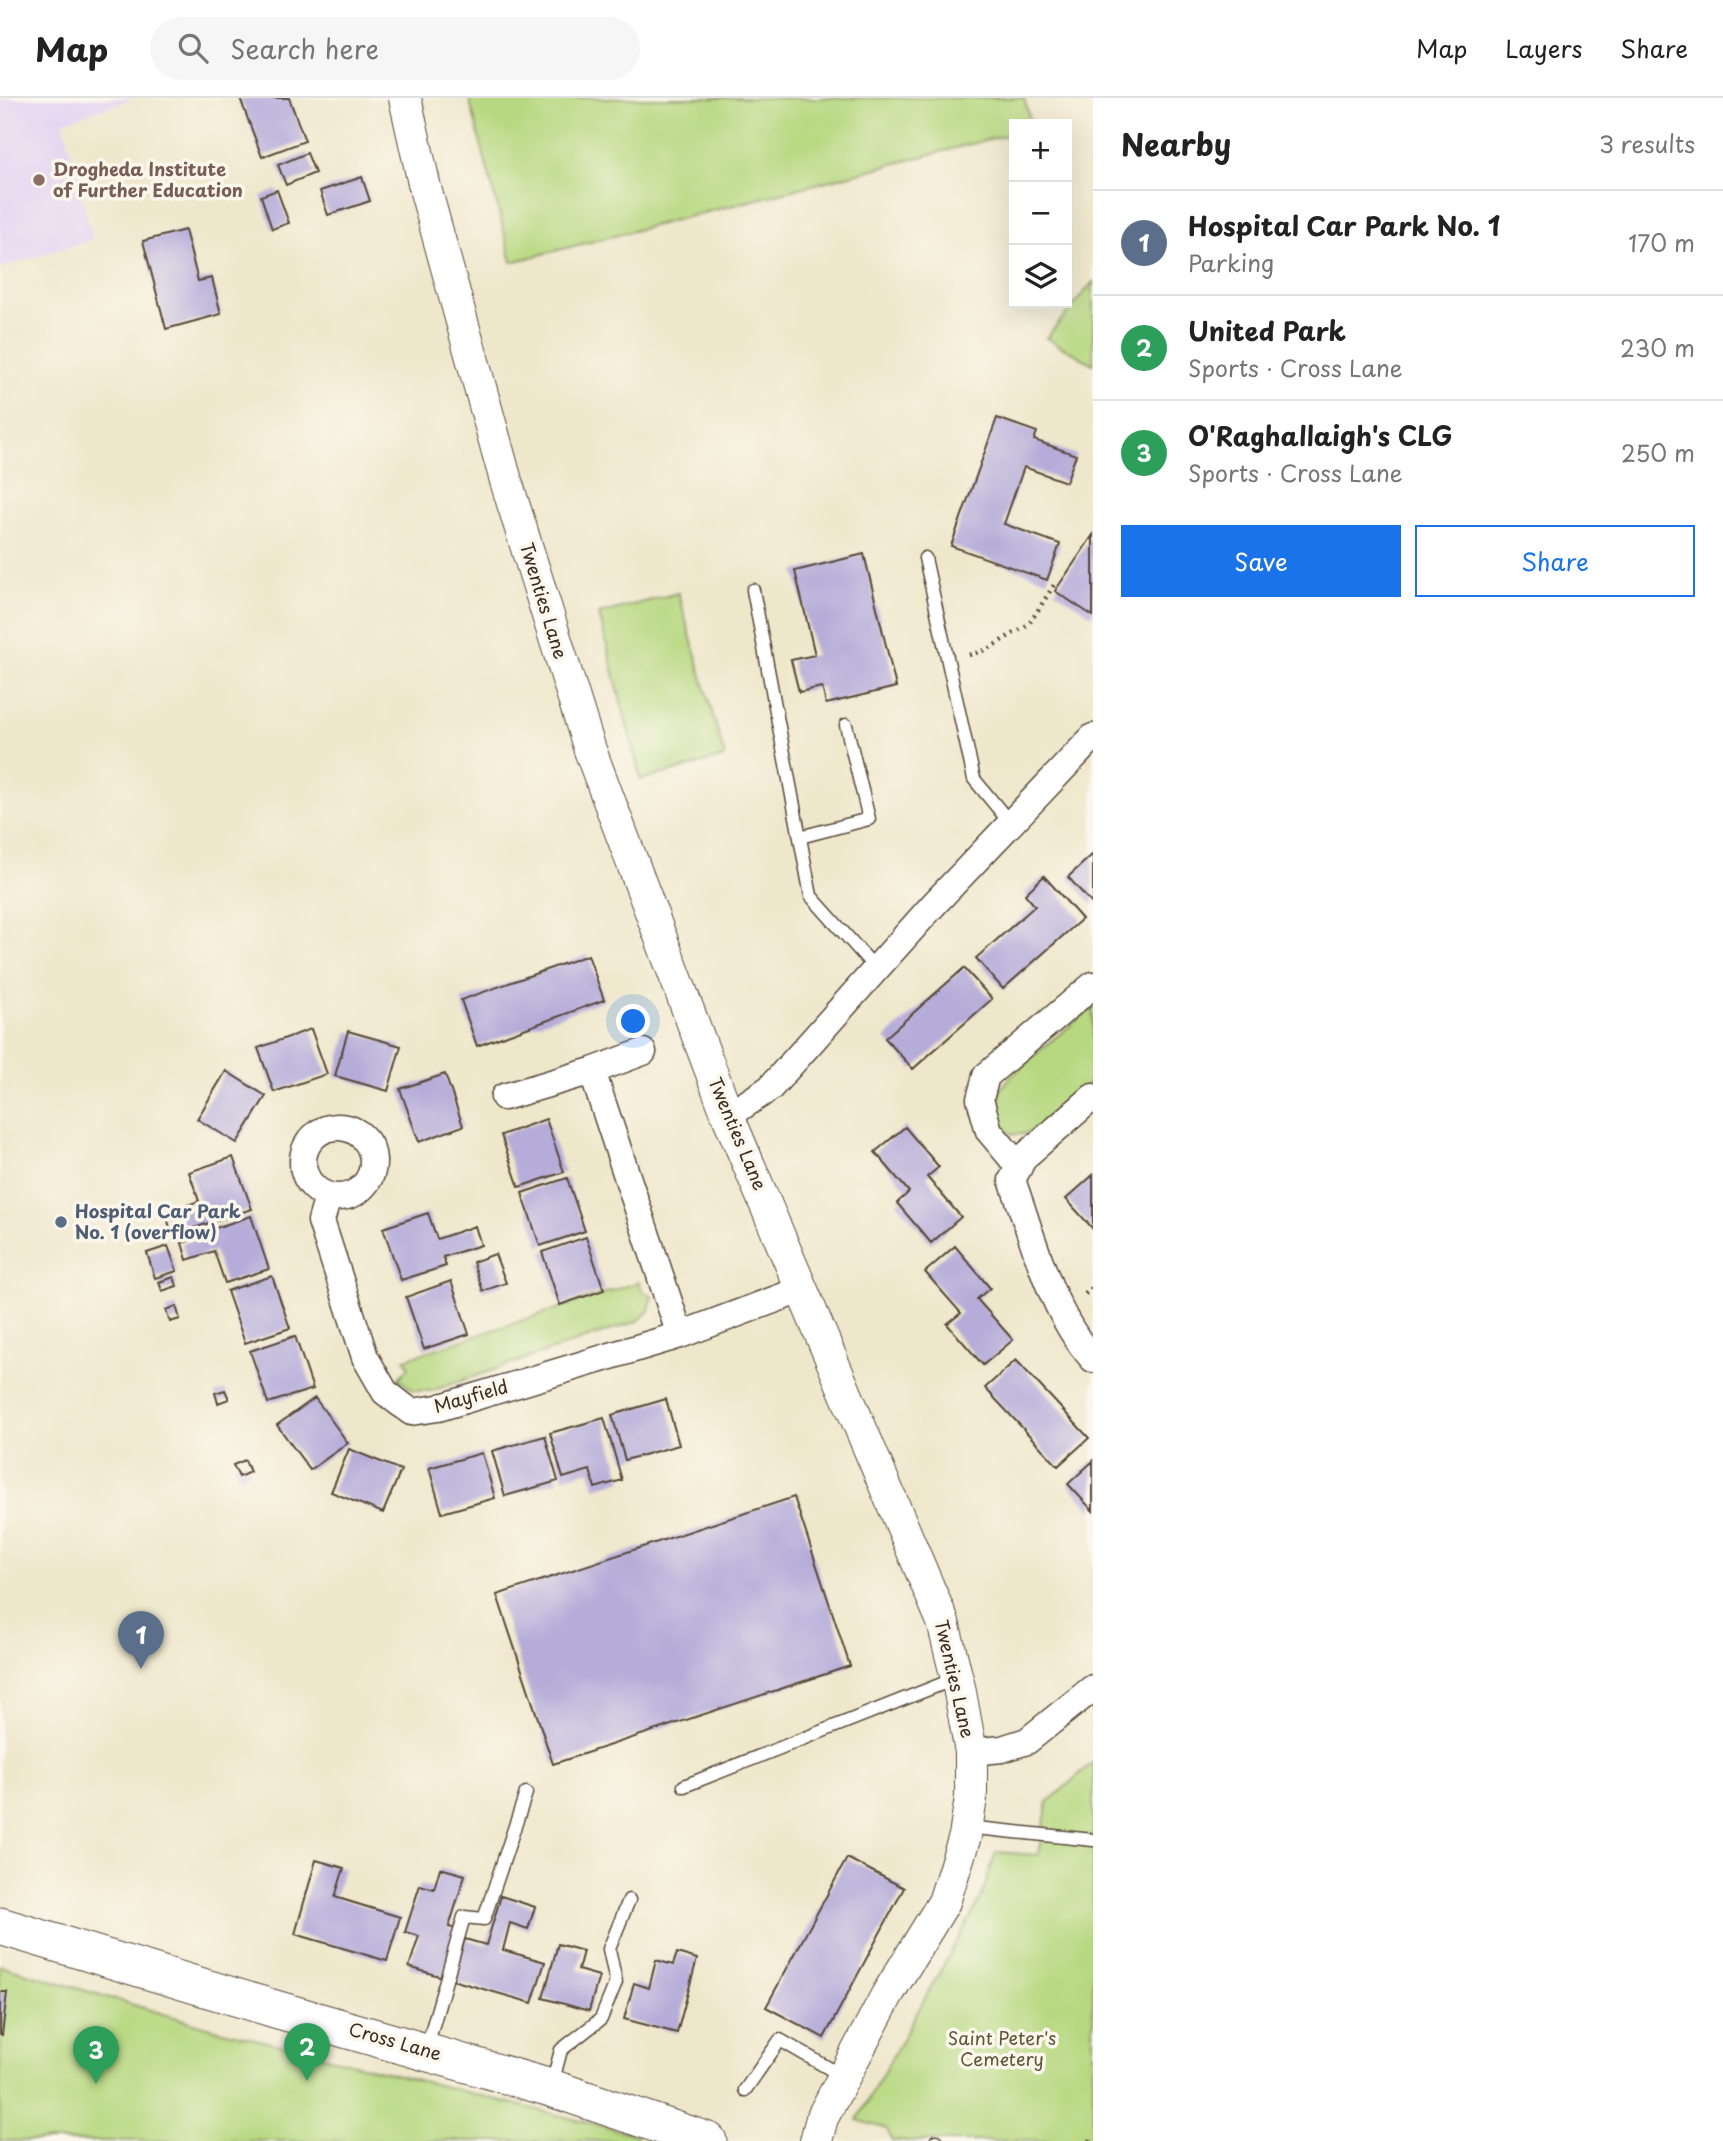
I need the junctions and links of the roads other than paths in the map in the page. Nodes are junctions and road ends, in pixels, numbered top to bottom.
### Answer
1 (405, 98) edge
2 (925, 558) dead end
3 (753, 590) dead end
4 (846, 725) dead end
5 (1093, 737) edge
6 (1011, 824) junction
7 (800, 837) junction
8 (876, 969) junction
9 (1093, 985) edge
10 (643, 1052) dead end
11 (592, 1071) junction
12 (504, 1097) dead end
13 (1093, 1097) edge
14 (728, 1116) junction
15 (1019, 1167) junction
16 (328, 1197) dead end
17 (803, 1289) junction
18 (680, 1335) junction
19 (1093, 1359) edge
20 (957, 1678) junction
21 (1093, 1688) edge
22 (971, 1752) junction
23 (684, 1786) dead end
24 (526, 1793) dead end
25 (966, 1827) junction
26 (1093, 1840) edge
27 (629, 1900) dead end
28 (0, 1926) edge
29 (426, 2050) junction
30 (844, 2077) junction
31 (551, 2088) junction
32 (745, 2090) dead end
33 (708, 2141) edge
34 (816, 2141) edge

1 - 14 street, Twenties Lane
2 - 6 lane
3 - 7 lane
4 - 7 lane
5 - 6 street
6 - 8 street
7 - 8 lane
8 - 14 street
9 - 15 street
10 - 11 street
11 - 12 street
11 - 18 street
13 - 15 street
14 - 17 street, Twenties Lane
15 - 19 street
16 - 18 street, Mayfield
17 - 18 street, Mayfield
17 - 20 street, Twenties Lane
20 - 22 street, Twenties Lane
20 - 23 lane
21 - 22 street
22 - 25 street, Twenties Lane
24 - 29 lane
25 - 26 lane
25 - 30 street, Twenties Lane
27 - 31 lane
28 - 29 main road, Cross Lane
29 - 31 main road, Cross Lane
30 - 32 lane
30 - 34 street, Twenties Lane
31 - 33 main road, Cross Lane

